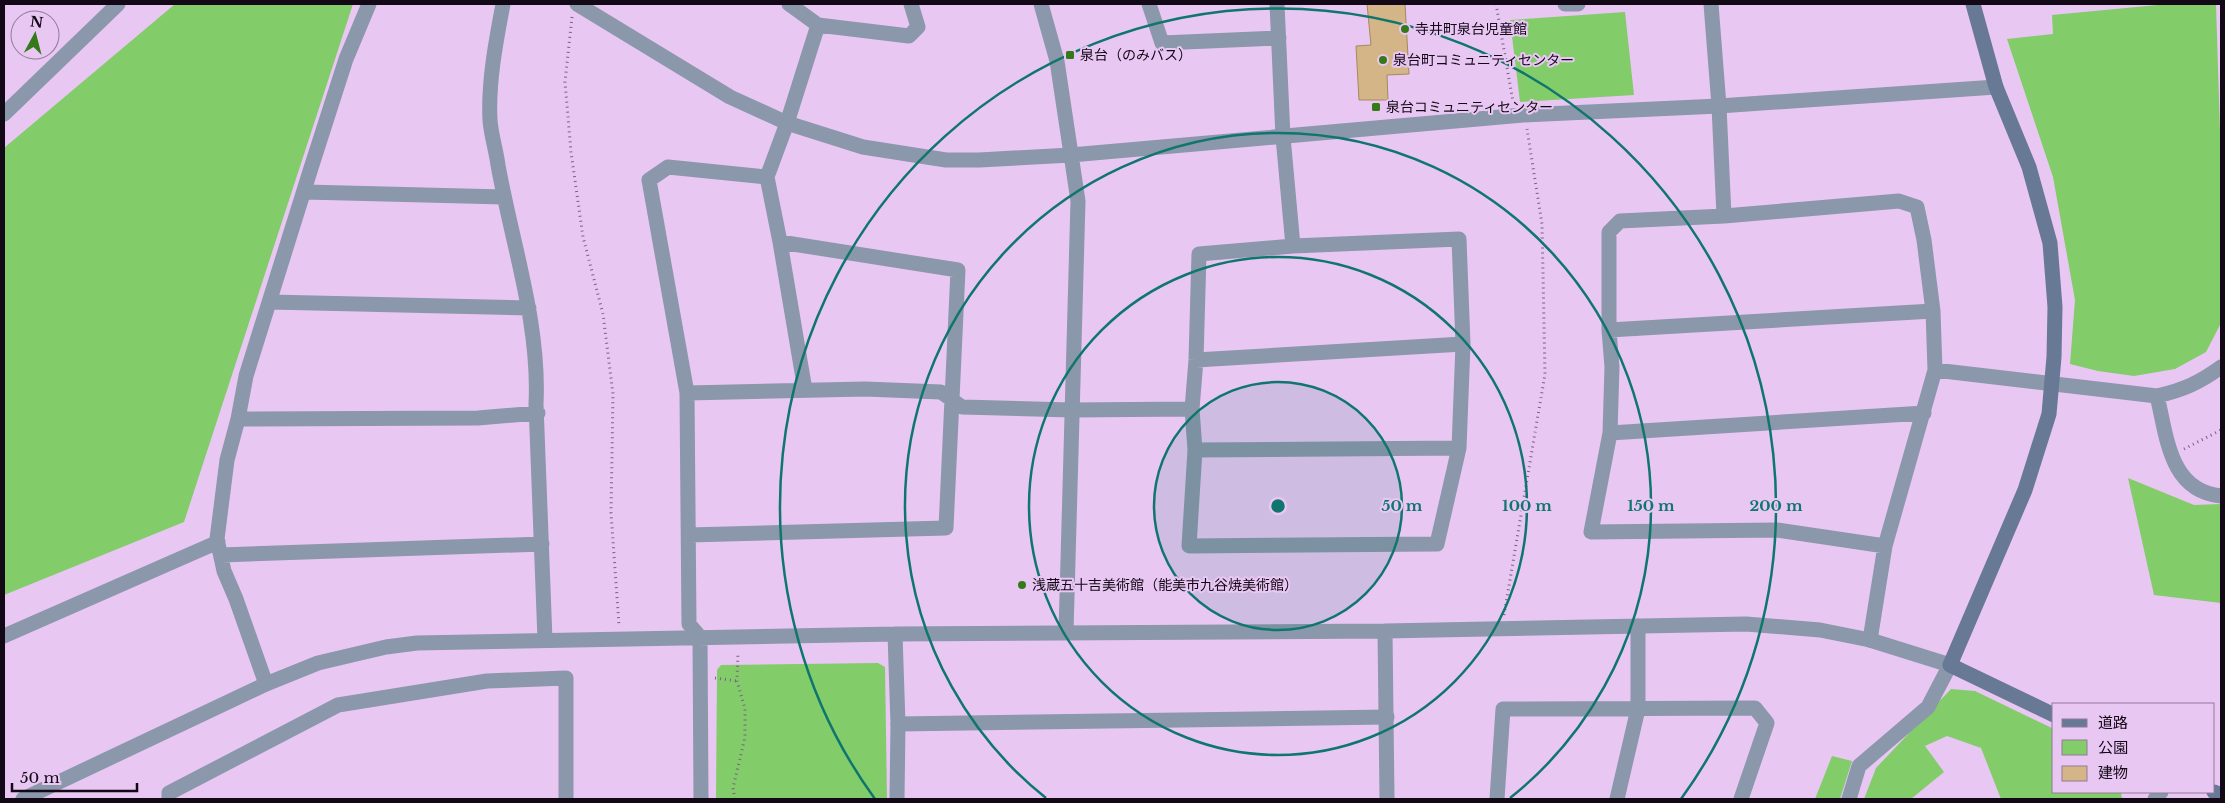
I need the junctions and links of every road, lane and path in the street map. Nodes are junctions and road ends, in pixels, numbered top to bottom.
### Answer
1 (118, 4) edge
2 (369, 4) edge
3 (503, 4) edge
4 (789, 4) edge
5 (911, 4) edge
6 (1041, 4) edge
7 (1149, 4) edge
8 (1277, 4) edge
9 (1496, 4) edge
10 (1565, 4) edge
11 (1578, 4) edge
12 (1711, 4) edge
13 (1973, 4) edge
14 (575, 9) edge
15 (818, 25) junction
16 (1279, 38) junction
17 (1996, 87) junction
18 (1719, 106) junction
19 (4, 114) edge
20 (1524, 115) junction
21 (787, 123) junction
22 (1283, 137) junction
23 (1071, 155) junction
24 (767, 177) junction
25 (305, 192) junction
26 (504, 197) junction
27 (1724, 216) junction
28 (780, 242) junction
29 (1293, 246) junction
30 (270, 302) junction
31 (529, 308) junction
32 (1932, 311) junction
33 (1609, 330) junction
34 (1463, 344) junction
35 (1196, 360) junction
36 (2221, 368) edge
37 (1935, 370) junction
38 (2052, 384) junction
39 (805, 390) junction
40 (687, 394) junction
41 (2157, 396) junction
42 (952, 400) junction
43 (1192, 409) junction
44 (1071, 410) junction
45 (538, 413) junction
46 (1924, 413) junction
47 (238, 419) junction
48 (2221, 430) edge
49 (1610, 433) junction
50 (1460, 448) junction
51 (1195, 450) junction
52 (2172, 457) junction
53 (2221, 496) edge
54 (689, 535) junction
55 (542, 544) junction
56 (1886, 546) junction
57 (220, 549) junction
58 (1638, 626) junction
59 (1502, 629) junction
60 (1384, 631) junction
61 (1066, 632) junction
62 (896, 634) junction
63 (4, 636) edge
64 (700, 637) junction
65 (738, 638) junction
66 (546, 640) junction
67 (619, 640) junction
68 (1870, 640) junction
69 (1950, 665) junction
70 (700, 678) junction
71 (737, 681) junction
72 (266, 684) junction
73 (1638, 709) junction
74 (2052, 715) edge
75 (1387, 716) junction
76 (898, 724) junction
77 (23, 799) edge
78 (169, 799) edge
79 (566, 799) edge
80 (701, 799) edge
81 (735, 799) edge
82 (897, 799) edge
83 (1387, 799) edge
84 (1497, 799) edge
85 (1617, 799) edge
86 (1741, 799) edge
87 (1849, 799) edge

1 - 19 street
2 - 25 street
3 - 26 street
4 - 15 street
5 - 15 street
6 - 23 street
7 - 16 street
8 - 16 street
9 - 20 path
10 - 11 street
12 - 18 street
13 - 17 main road
14 - 21 street
14 - 67 path
15 - 21 street
16 - 22 street
17 - 18 street
17 - 38 main road
18 - 20 street
18 - 27 street
20 - 22 street
20 - 59 path
21 - 23 street
21 - 24 street
22 - 23 street
22 - 29 street
23 - 44 street
24 - 28 street
24 - 40 street
25 - 26 street
25 - 30 street
26 - 31 street
27 - 32 street
27 - 33 street
28 - 39 street
28 - 42 street
29 - 34 street
29 - 35 street
30 - 31 street
30 - 47 street
31 - 45 street
32 - 33 street
32 - 37 street
33 - 49 street
34 - 35 street
34 - 50 street
35 - 43 street
36 - 41 street
37 - 38 street
37 - 46 street
38 - 41 street
38 - 69 main road
39 - 40 street
39 - 42 street
40 - 54 street
41 - 52 street
42 - 44 street
42 - 54 street
43 - 44 street
43 - 51 street
44 - 61 street
45 - 47 street
45 - 55 street
46 - 49 street
46 - 56 street
47 - 57 street
48 - 52 path
49 - 56 street
50 - 51 street
50 - 51 street
52 - 53 street
54 - 64 street
55 - 57 street
55 - 66 street
56 - 68 street
57 - 63 street
57 - 72 street
58 - 59 street
58 - 68 street
58 - 73 street
59 - 60 street
60 - 61 street
60 - 75 street
61 - 62 street
62 - 65 street
62 - 76 street
64 - 65 street
64 - 67 street
64 - 70 street
65 - 71 path
66 - 67 street
66 - 72 street
68 - 69 street
69 - 74 main road
69 - 87 street
70 - 71 path
70 - 80 street
71 - 81 path
72 - 77 street
73 - 84 street
73 - 85 street
73 - 86 street
75 - 76 street
75 - 83 street
76 - 82 street
78 - 79 street

